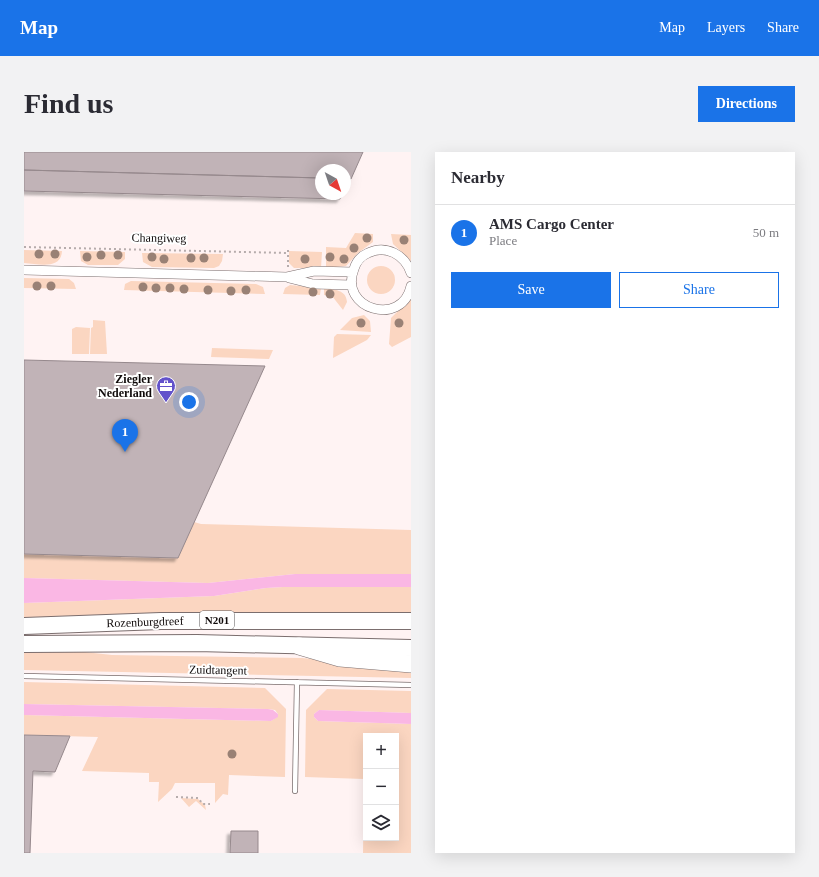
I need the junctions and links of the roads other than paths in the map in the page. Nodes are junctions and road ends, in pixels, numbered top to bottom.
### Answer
1 (24, 270) edge
2 (352, 272) junction
3 (411, 273) edge
4 (287, 277) junction
5 (352, 285) junction
6 (411, 286) edge
7 (411, 621) edge
8 (24, 626) edge
9 (24, 644) edge
10 (299, 646) junction
11 (411, 648) edge
12 (411, 664) edge
13 (24, 676) edge
14 (297, 682) junction
15 (411, 685) edge
16 (295, 791) dead end

1 - 4 street
2 - 3 street
2 - 4 street
2 - 5 street
4 - 5 street
5 - 6 street
7 - 8 highway, Rozenburgdreef / N201
9 - 10 highway, Rozenburgdreef / N201
10 - 11 highway, Rozenburgdreef / N201
10 - 12 highway
13 - 14 lane, Zuidtangent
14 - 15 lane, Zuidtangent
14 - 16 lane

